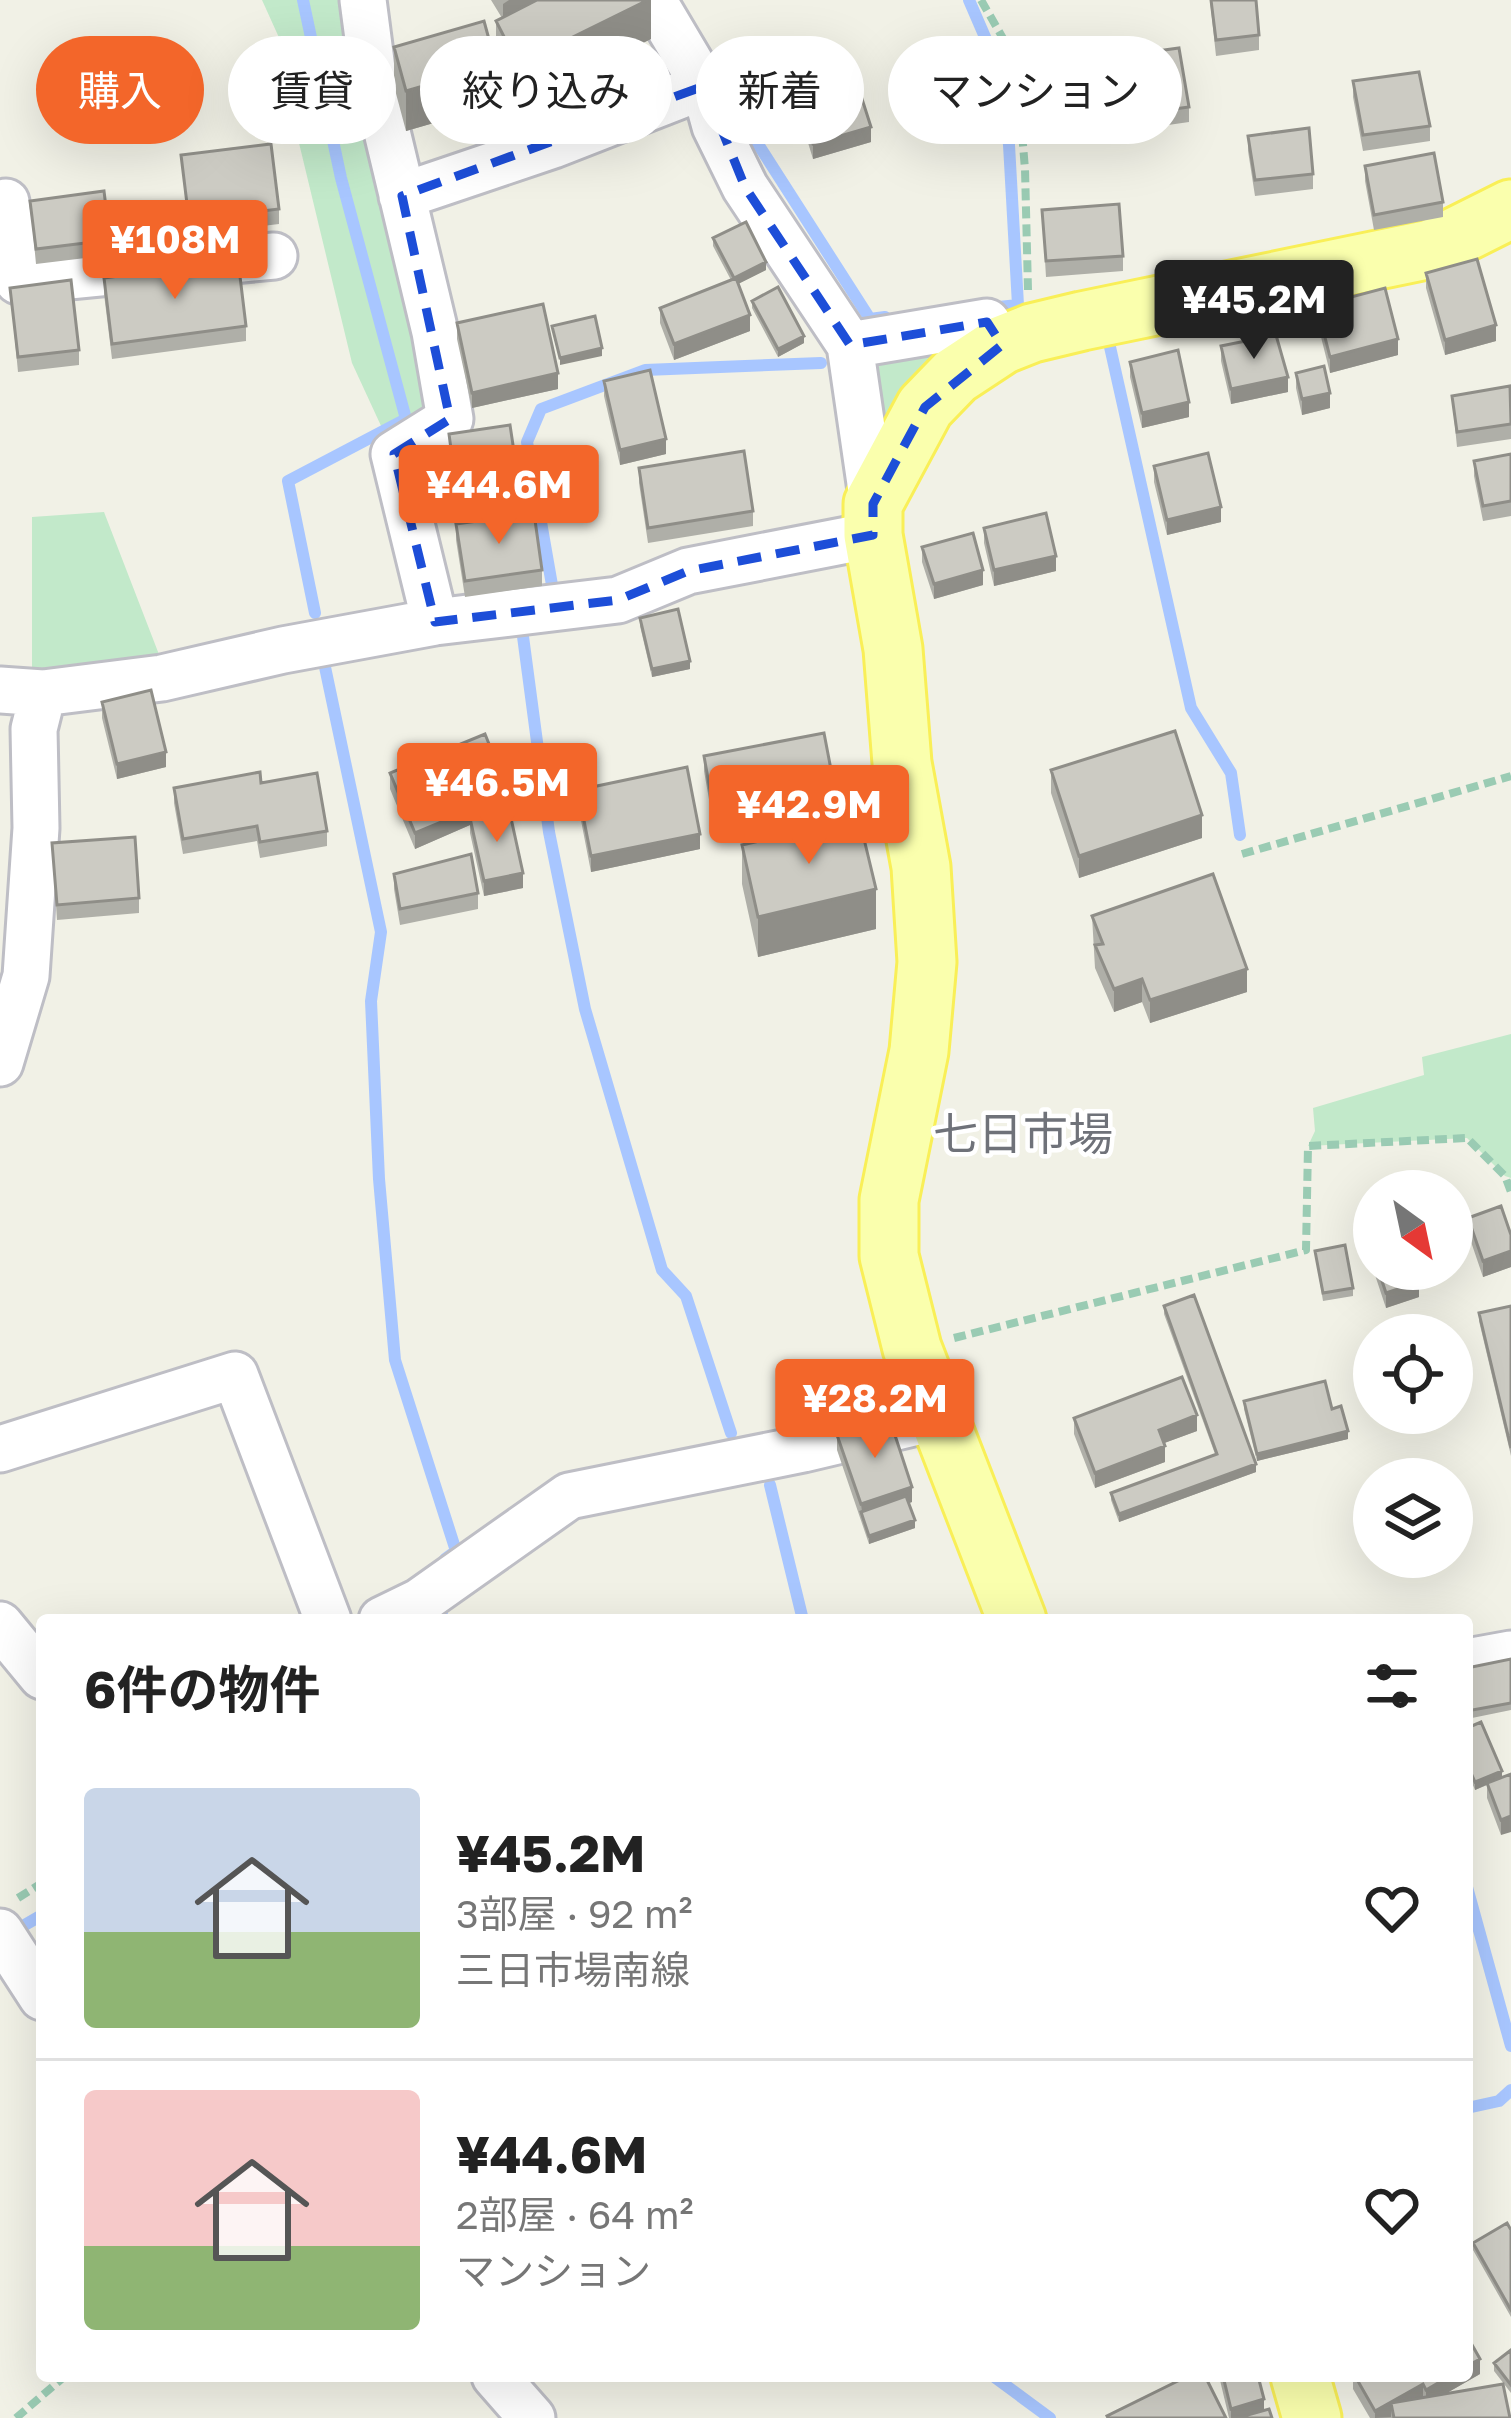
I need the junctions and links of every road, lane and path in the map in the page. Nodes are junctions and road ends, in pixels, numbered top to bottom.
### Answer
1 (363, 0) edge
2 (653, 0) edge
3 (981, 0) edge
4 (696, 73) edge
5 (696, 89) edge
6 (724, 144) edge
7 (402, 196) junction
8 (0, 203) edge
9 (1510, 219) edge
10 (274, 256) dead end
11 (1017, 339) junction
12 (850, 345) junction
13 (873, 519) junction
14 (435, 622) junction
15 (22, 692) edge
16 (1511, 776) edge
17 (1242, 854) dead end
18 (16, 881) edge
19 (0, 1063) edge
20 (1511, 1192) edge
21 (912, 1348) junction
22 (938, 1418) junction
23 (0, 1449) edge
24 (326, 1614) edge
25 (395, 1614) edge
26 (1015, 1614) edge
27 (0, 1625) edge
28 (1511, 1654) edge
29 (1473, 1661) edge
30 (36, 1669) edge
31 (0, 1932) edge
32 (36, 1987) edge
33 (58, 2382) edge
34 (500, 2382) edge
35 (1302, 2382) edge
36 (16, 2418) edge
37 (532, 2418) edge
38 (1312, 2418) edge

1 - 7 street
2 - 4 street
3 - 11 path
5 - 7 street
6 - 12 street
7 - 14 street
8 - 10 street
9 - 11 main road
11 - 12 street
11 - 13 main road
12 - 13 street
13 - 14 street
13 - 21 main road
14 - 15 street
15 - 18 street
16 - 17 path
18 - 19 street
20 - 21 path
21 - 22 main road
22 - 25 street
22 - 26 main road
23 - 24 street
27 - 30 street
28 - 29 street
31 - 32 street
33 - 36 path
34 - 37 street
35 - 38 main road

